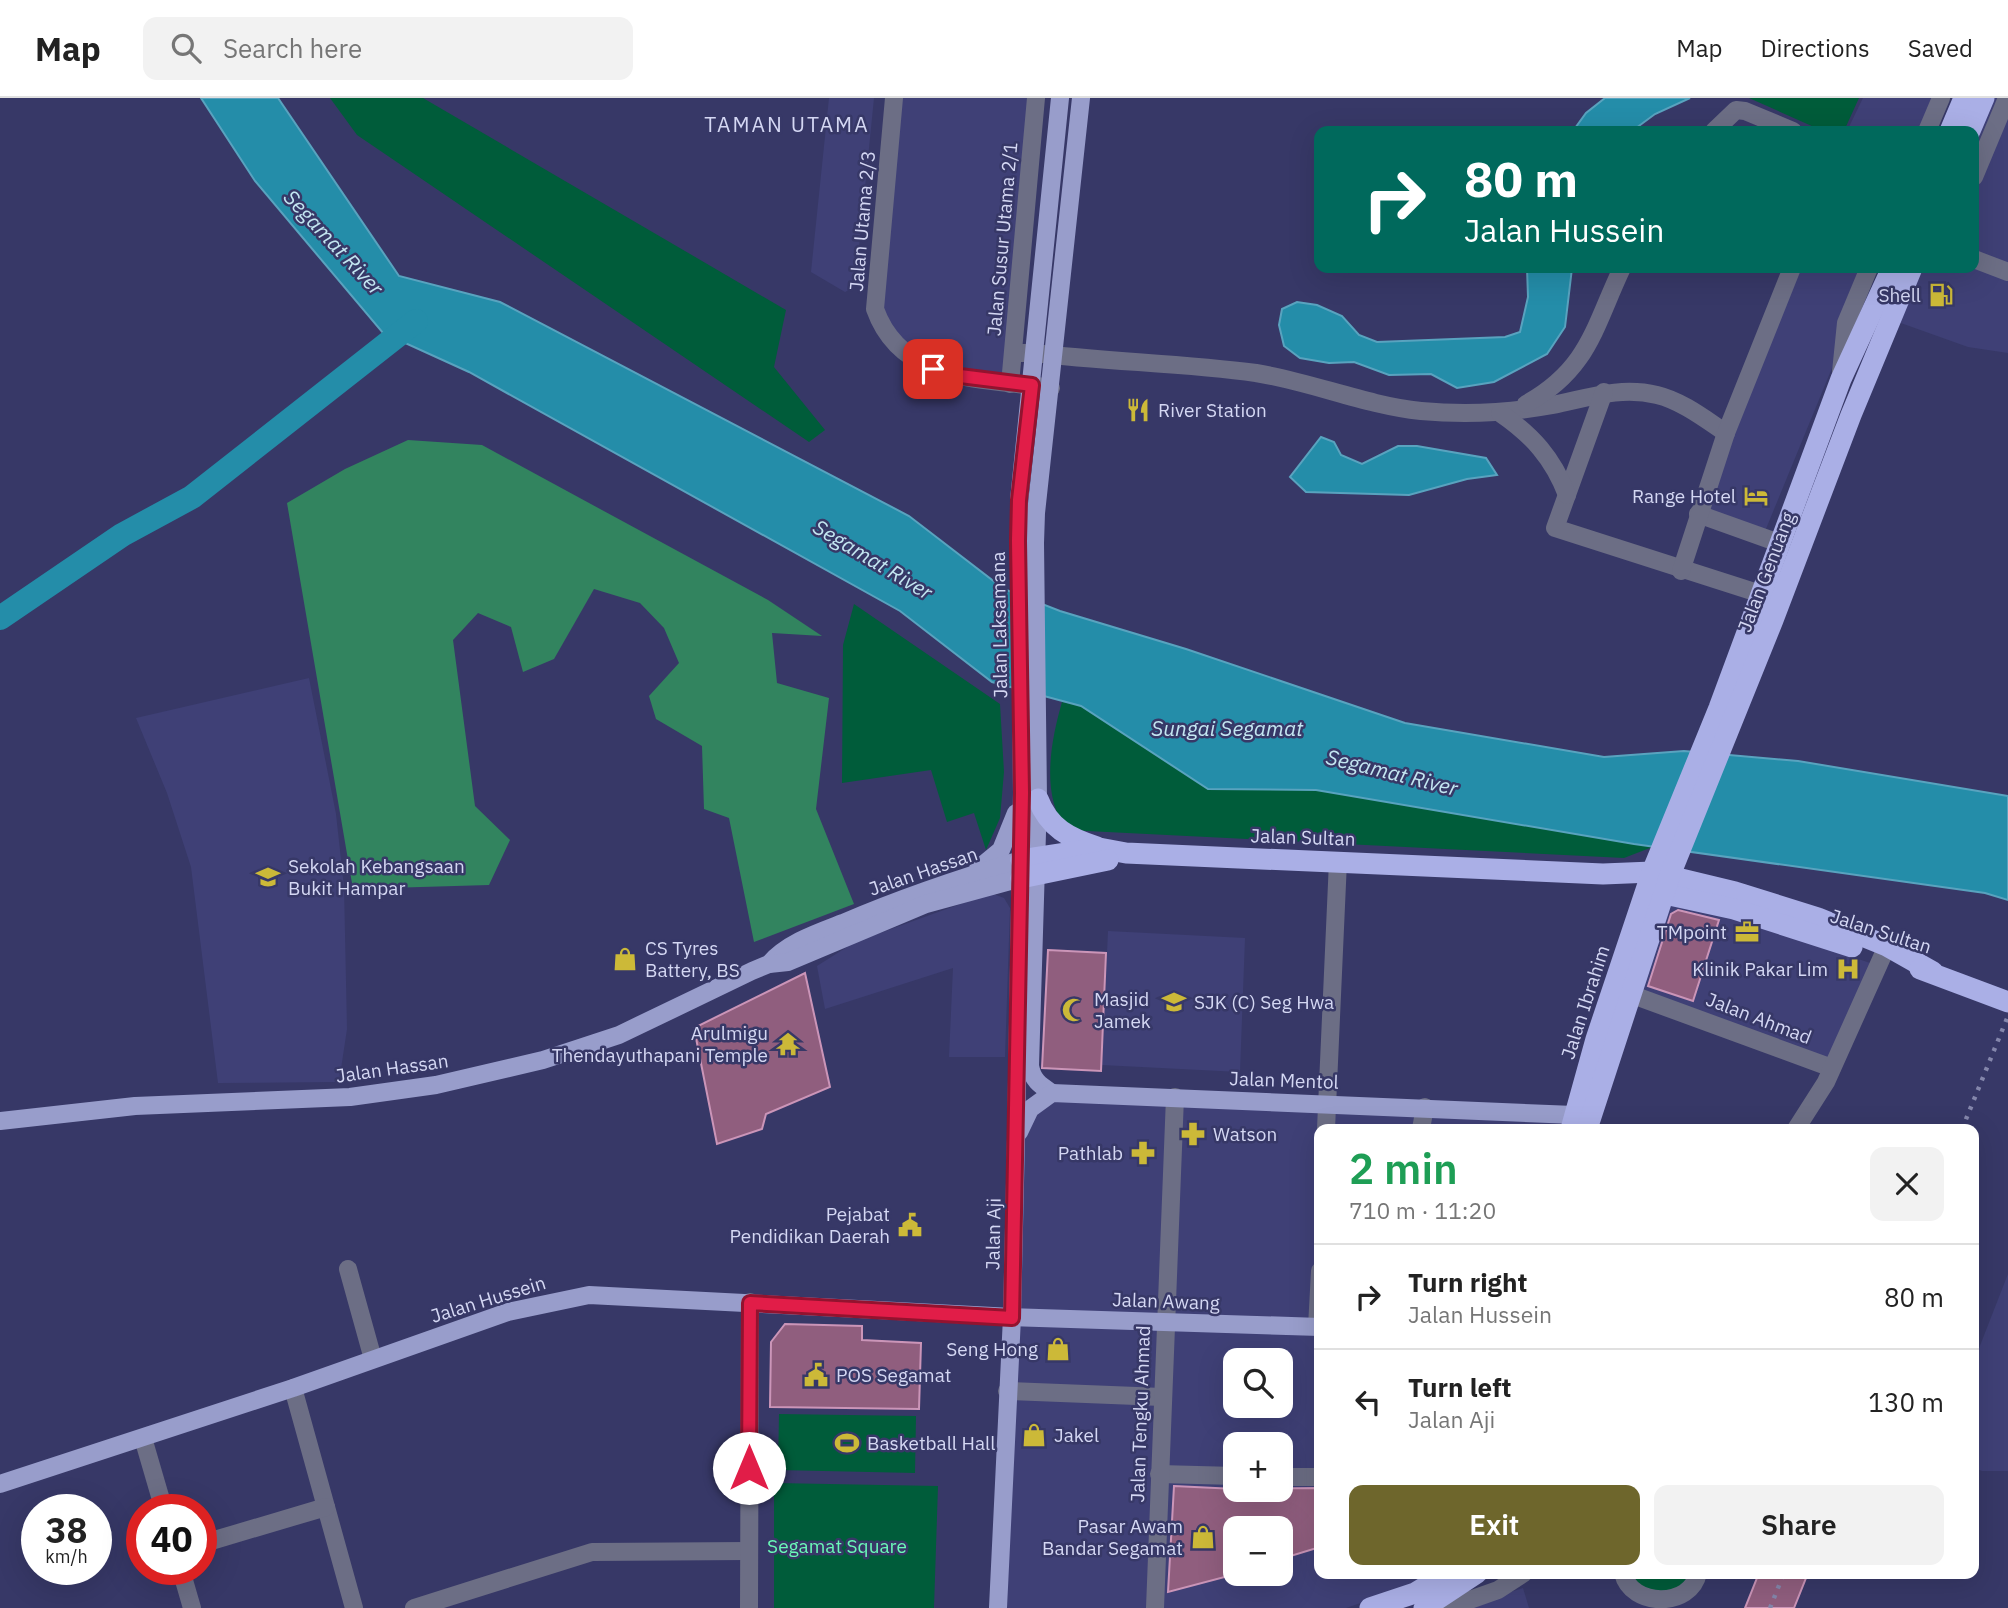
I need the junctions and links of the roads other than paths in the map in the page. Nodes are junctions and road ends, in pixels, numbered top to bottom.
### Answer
1 (894, 98) edge
2 (1036, 98) edge
3 (1060, 98) edge
4 (1082, 98) edge
5 (1941, 98) edge
6 (1964, 98) edge
7 (1984, 98) edge
8 (2007, 98) edge
9 (1719, 126) edge
10 (1782, 126) edge
11 (1929, 126) edge
12 (1952, 126) edge
13 (1972, 126) edge
14 (1979, 165) edge
15 (1979, 261) edge
16 (2008, 272) edge
17 (1620, 273) edge
18 (1790, 273) edge
19 (1867, 273) edge
20 (1890, 273) edge
21 (1910, 273) edge
22 (1013, 353) junction
23 (1034, 353) junction
24 (1055, 355) junction
25 (1583, 355) junction
26 (1841, 379) junction
27 (1010, 384) junction
28 (1032, 385) junction
29 (1051, 388) junction
30 (1598, 393) junction
31 (1830, 405) junction
32 (1520, 407) junction
33 (1500, 413) junction
34 (1851, 415) junction
35 (1726, 433) junction
36 (1833, 460) junction
37 (1807, 467) junction
38 (1567, 495) junction
39 (1698, 514) junction
40 (1027, 542) junction
41 (1779, 543) junction
42 (1681, 571) junction
43 (1761, 594) junction
44 (1727, 708) junction
45 (1030, 796) junction
46 (1099, 848) junction
47 (1126, 853) junction
48 (1338, 862) junction
49 (1029, 867) junction
50 (1661, 874) junction
51 (967, 877) junction
52 (1885, 952) junction
53 (769, 964) junction
54 (1630, 994) junction
55 (2008, 1002) edge
56 (1832, 1068) junction
57 (1052, 1093) junction
58 (1175, 1097) junction
59 (1327, 1103) junction
60 (1425, 1107) junction
61 (0, 1121) edge
62 (1326, 1124) edge
63 (1422, 1124) edge
64 (1577, 1124) edge
65 (1799, 1124) edge
66 (1016, 1138) junction
67 (348, 1269) dead end
68 (750, 1303) junction
69 (1012, 1318) junction
70 (1165, 1323) junction
71 (1314, 1327) edge
72 (373, 1359) junction
73 (293, 1388) junction
74 (1007, 1391) junction
75 (1162, 1397) junction
76 (143, 1438) junction
77 (1158, 1474) junction
78 (1223, 1476) edge
79 (1293, 1477) edge
80 (1314, 1477) edge
81 (0, 1484) edge
82 (159, 1494) edge
83 (326, 1507) junction
84 (217, 1539) edge
85 (748, 1551) junction
86 (1438, 1579) edge
87 (1467, 1579) edge
88 (1515, 1579) edge
89 (1625, 1579) edge
90 (1696, 1579) edge
91 (185, 1585) edge
92 (1637, 1604) edge
93 (1674, 1606) edge
94 (192, 1608) edge
95 (354, 1608) edge
96 (414, 1608) edge
97 (748, 1608) edge
98 (998, 1608) edge
99 (1155, 1608) edge
100 (1370, 1608) edge
101 (1424, 1608) edge
102 (1447, 1608) edge

1 - 27 street, Jalan Utama 2/3
2 - 22 street, Jalan Susur Utama 2/1
3 - 23 main road, Jalan Laksamana
4 - 24 main road, Jalan Laksamana
5 - 11 street
6 - 12 highway
7 - 13 highway
8 - 14 street
9 - 10 street
15 - 16 street
17 - 25 street
18 - 35 street
19 - 26 street
20 - 26 highway, Jalan Genuang
21 - 34 highway, Jalan Genuang
22 - 23 street
22 - 27 street, Jalan Susur Utama 2/1
23 - 24 street
23 - 28 main road, Jalan Laksamana
24 - 29 main road, Jalan Laksamana
24 - 33 street
25 - 30 street
25 - 32 street
26 - 31 highway, Jalan Genuang
27 - 28 street, Jalan Utama 2/3
28 - 29 street, Jalan Utama 2/3
28 - 40 main road, Jalan Laksamana
29 - 40 main road, Jalan Laksamana
30 - 32 street
30 - 35 street
30 - 38 street
31 - 34 highway
31 - 37 highway, Jalan Genuang
32 - 33 street
33 - 38 street
34 - 36 highway, Jalan Genuang
35 - 39 street
36 - 37 highway
36 - 44 highway, Jalan Genuang
37 - 41 highway, Jalan Genuang
38 - 42 street
39 - 41 street
39 - 42 street
40 - 45 main road, Jalan Laksamana
41 - 43 highway, Jalan Genuang
42 - 43 street
43 - 44 highway, Jalan Genuang
44 - 50 highway, Jalan Genuang
45 - 46 highway
45 - 49 main road, Jalan Laksamana
45 - 51 main road
46 - 47 highway, Jalan Sultan
46 - 49 highway, Jalan Sultan
47 - 48 highway, Jalan Sultan
47 - 49 highway, Jalan Sultan
48 - 50 highway, Jalan Sultan
48 - 59 street
49 - 51 main road, Jalan Hassan
49 - 53 main road, Jalan Hassan
49 - 57 main road
49 - 66 main road, Jalan Aji
50 - 52 highway, Jalan Sultan
50 - 54 highway, Jalan Ibrahim
50 - 64 highway, Jalan Ibrahim
51 - 53 main road, Jalan Hassan
52 - 55 highway, Jalan Sultan
52 - 56 street
53 - 61 main road, Jalan Hassan
54 - 56 street, Jalan Ahmad
54 - 64 highway, Jalan Ibrahim
56 - 65 street
57 - 58 main road, Jalan Mentol
57 - 66 main road
58 - 59 main road, Jalan Mentol
58 - 70 street, Jalan Tengku Ahmad
59 - 60 main road, Jalan Mentol
59 - 62 street
60 - 63 street
60 - 64 main road, Jalan Mentol
66 - 69 main road, Jalan Aji
67 - 72 street
68 - 69 main road, Jalan Hussein
68 - 72 main road, Jalan Hussein
68 - 85 street
69 - 70 main road, Jalan Awang
69 - 74 main road, Jalan Aji
70 - 71 main road, Jalan Awang
70 - 75 street, Jalan Tengku Ahmad
72 - 73 main road, Jalan Hussein
73 - 76 main road, Jalan Hussein
73 - 83 street
74 - 75 street
74 - 98 main road, Jalan Aji
75 - 77 street, Jalan Tengku Ahmad
76 - 81 main road, Jalan Hussein
76 - 82 street
77 - 78 street
77 - 99 street, Jalan Tengku Ahmad
79 - 80 street
83 - 84 street
83 - 95 street
85 - 96 street
85 - 97 street
86 - 100 highway
87 - 101 highway
88 - 102 street
89 - 92 street
90 - 93 street
91 - 94 street
92 - 93 street

